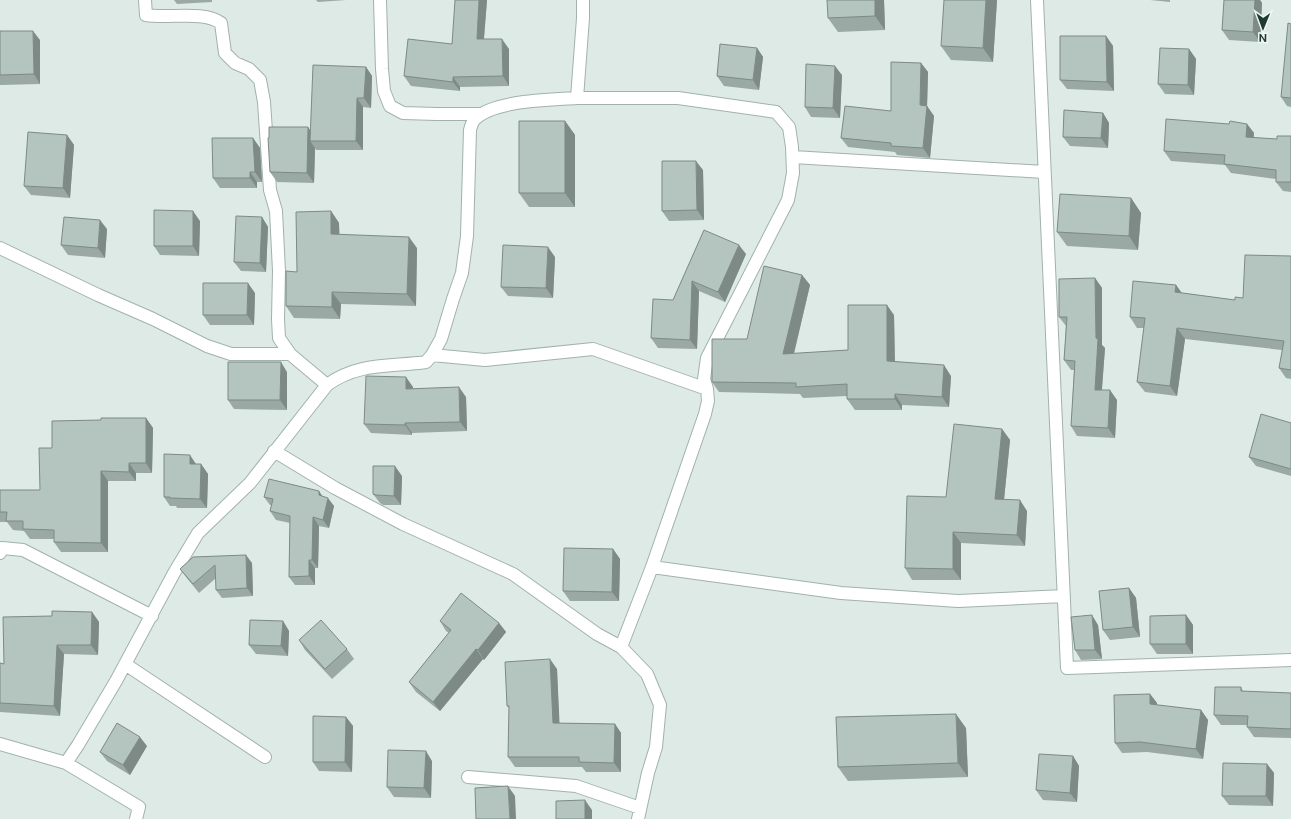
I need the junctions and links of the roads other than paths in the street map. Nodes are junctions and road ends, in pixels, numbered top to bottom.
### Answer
1 (145, 0) edge
2 (380, 0) edge
3 (583, 0) edge
4 (1037, 0) edge
5 (577, 98) junction
6 (481, 114) junction
7 (793, 158) junction
8 (1044, 172) junction
9 (0, 248) edge
10 (290, 354) junction
11 (432, 356) junction
12 (327, 385) junction
13 (707, 389) junction
14 (274, 451) junction
15 (0, 553) edge
16 (652, 567) junction
17 (1064, 596) junction
18 (152, 616) junction
19 (622, 647) junction
20 (1291, 660) edge
21 (125, 664) junction
22 (0, 744) edge
23 (265, 757) dead end
24 (66, 763) junction
25 (468, 777) dead end
26 (639, 814) edge
27 (136, 819) edge

1 - 10 street
2 - 6 street
3 - 5 street
4 - 8 street
5 - 6 street
5 - 7 street
6 - 11 street
7 - 8 street
7 - 13 street
8 - 17 street
9 - 10 street
10 - 12 street
11 - 12 street
11 - 13 street
12 - 14 street
13 - 16 street
14 - 18 street
14 - 19 street
15 - 18 street
16 - 17 street
16 - 19 street
17 - 20 street
18 - 21 street
19 - 26 street
21 - 23 street
21 - 24 street
22 - 24 street
24 - 27 street
25 - 26 street

